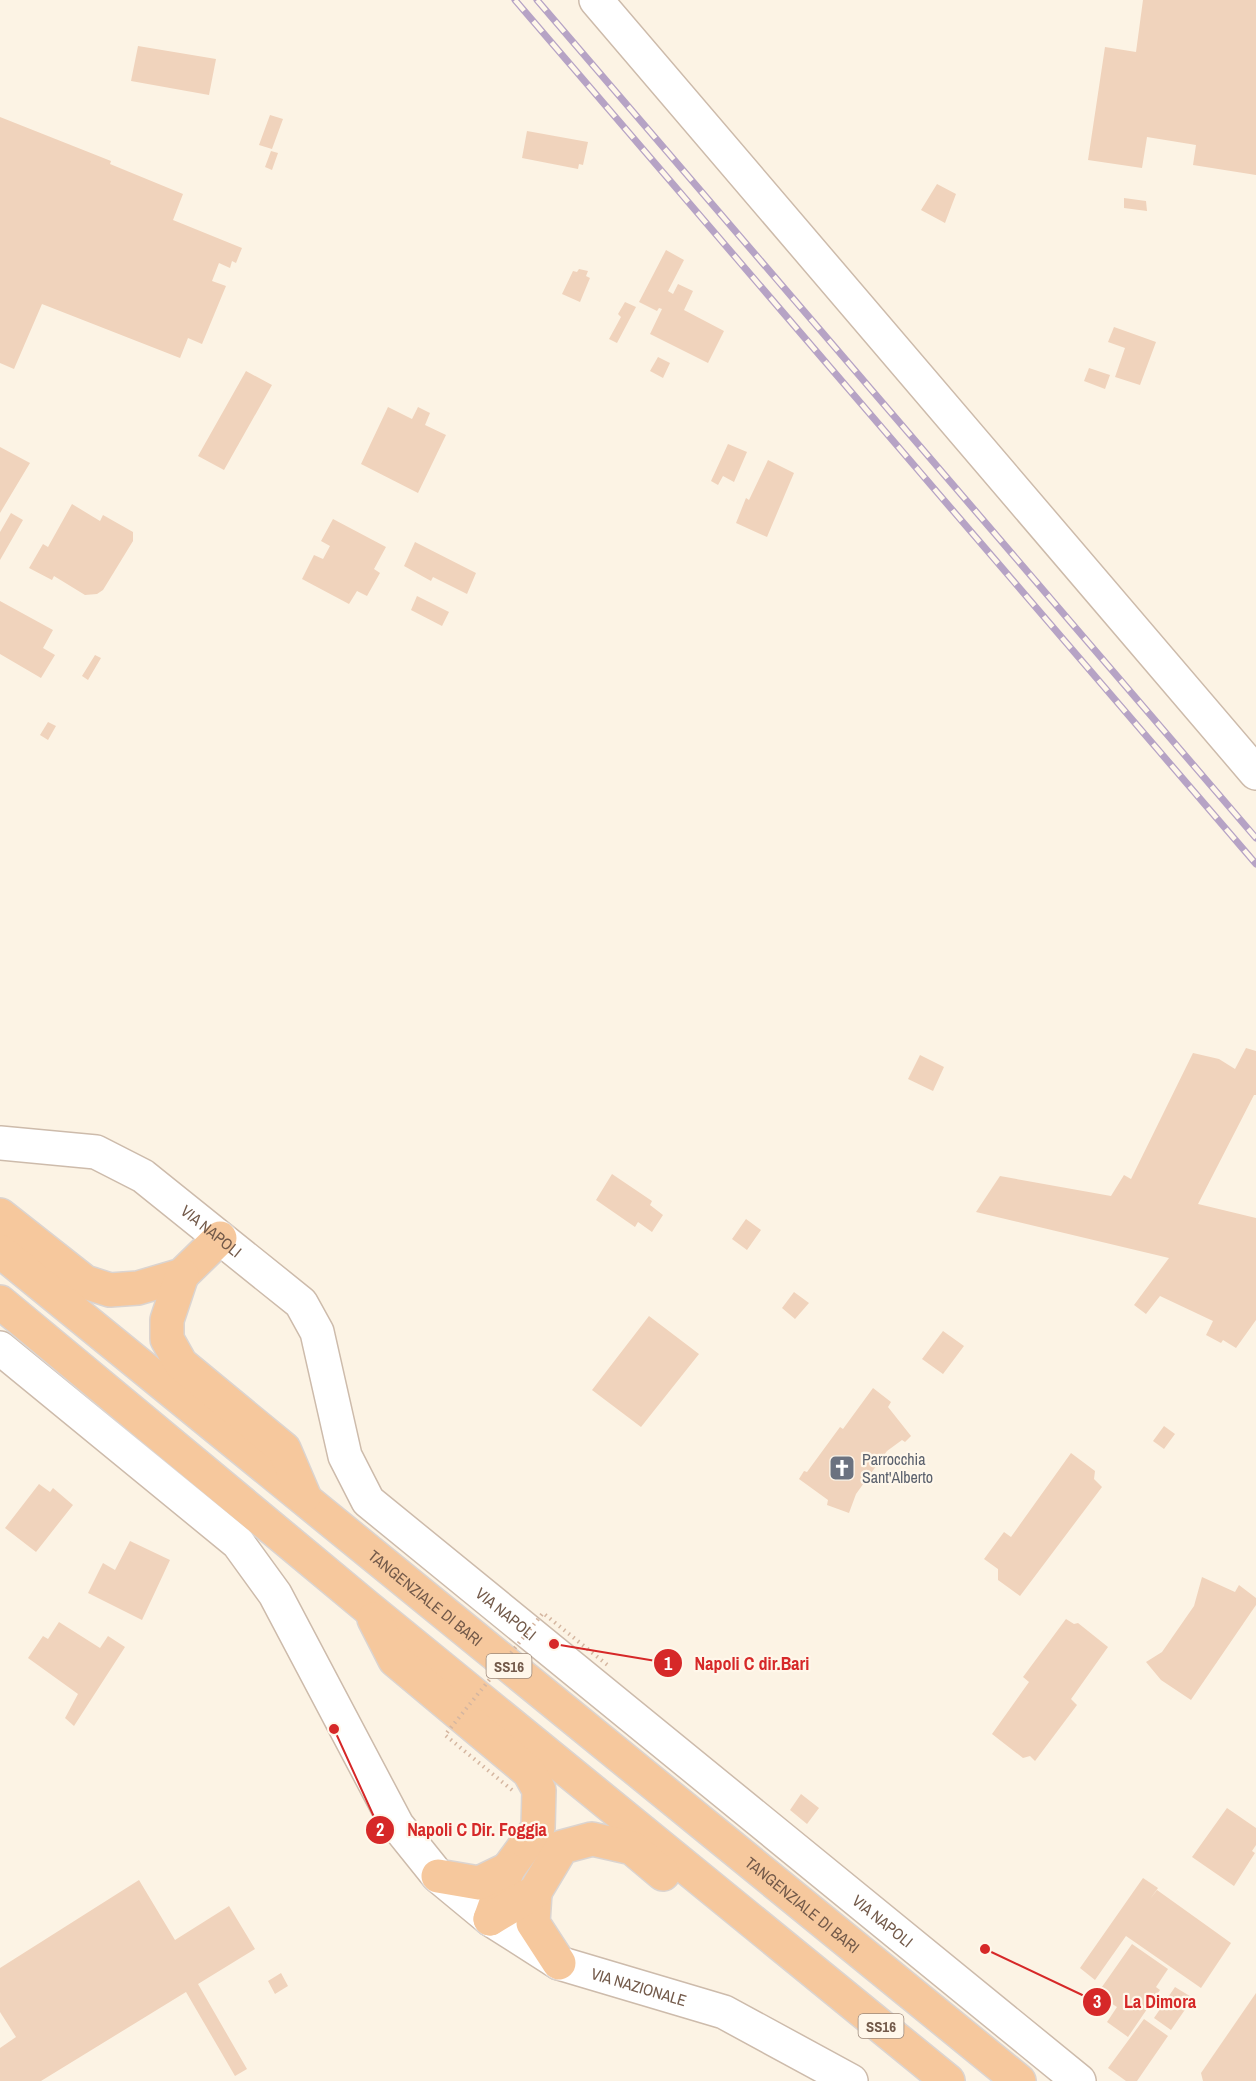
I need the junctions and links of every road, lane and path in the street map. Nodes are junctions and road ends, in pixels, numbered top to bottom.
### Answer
1 (596, 0) edge
2 (1256, 773) edge
3 (0, 1143) edge
4 (0, 1215) edge
5 (220, 1238) junction
6 (0, 1251) edge
7 (182, 1275) junction
8 (0, 1302) edge
9 (0, 1348) edge
10 (306, 1500) junction
11 (367, 1607) junction
12 (610, 1667) dead end
13 (512, 1790) dead end
14 (508, 1869) junction
15 (438, 1876) junction
16 (535, 1892) junction
17 (490, 1919) junction
18 (559, 1963) junction
19 (814, 1970) junction
20 (851, 2081) edge
21 (948, 2081) edge
22 (1019, 2081) edge
23 (1079, 2081) edge

1 - 2 street
3 - 5 street, VIA NAPOLI
4 - 7 highway
5 - 7 highway
5 - 23 street, VIA NAPOLI
6 - 10 highway, TANGENZIALE DI BARI / SS16
7 - 10 highway
8 - 11 highway, SS16
9 - 15 street
10 - 22 highway, TANGENZIALE DI BARI / SS16
11 - 14 highway
11 - 19 highway, SS16
12 - 13 path, bridge
14 - 15 highway
14 - 17 highway
15 - 17 street, VIA NAZIONALE
16 - 17 highway
16 - 18 highway
16 - 19 highway
17 - 18 street, VIA NAZIONALE
18 - 20 street, VIA NAZIONALE
19 - 21 highway, SS16

